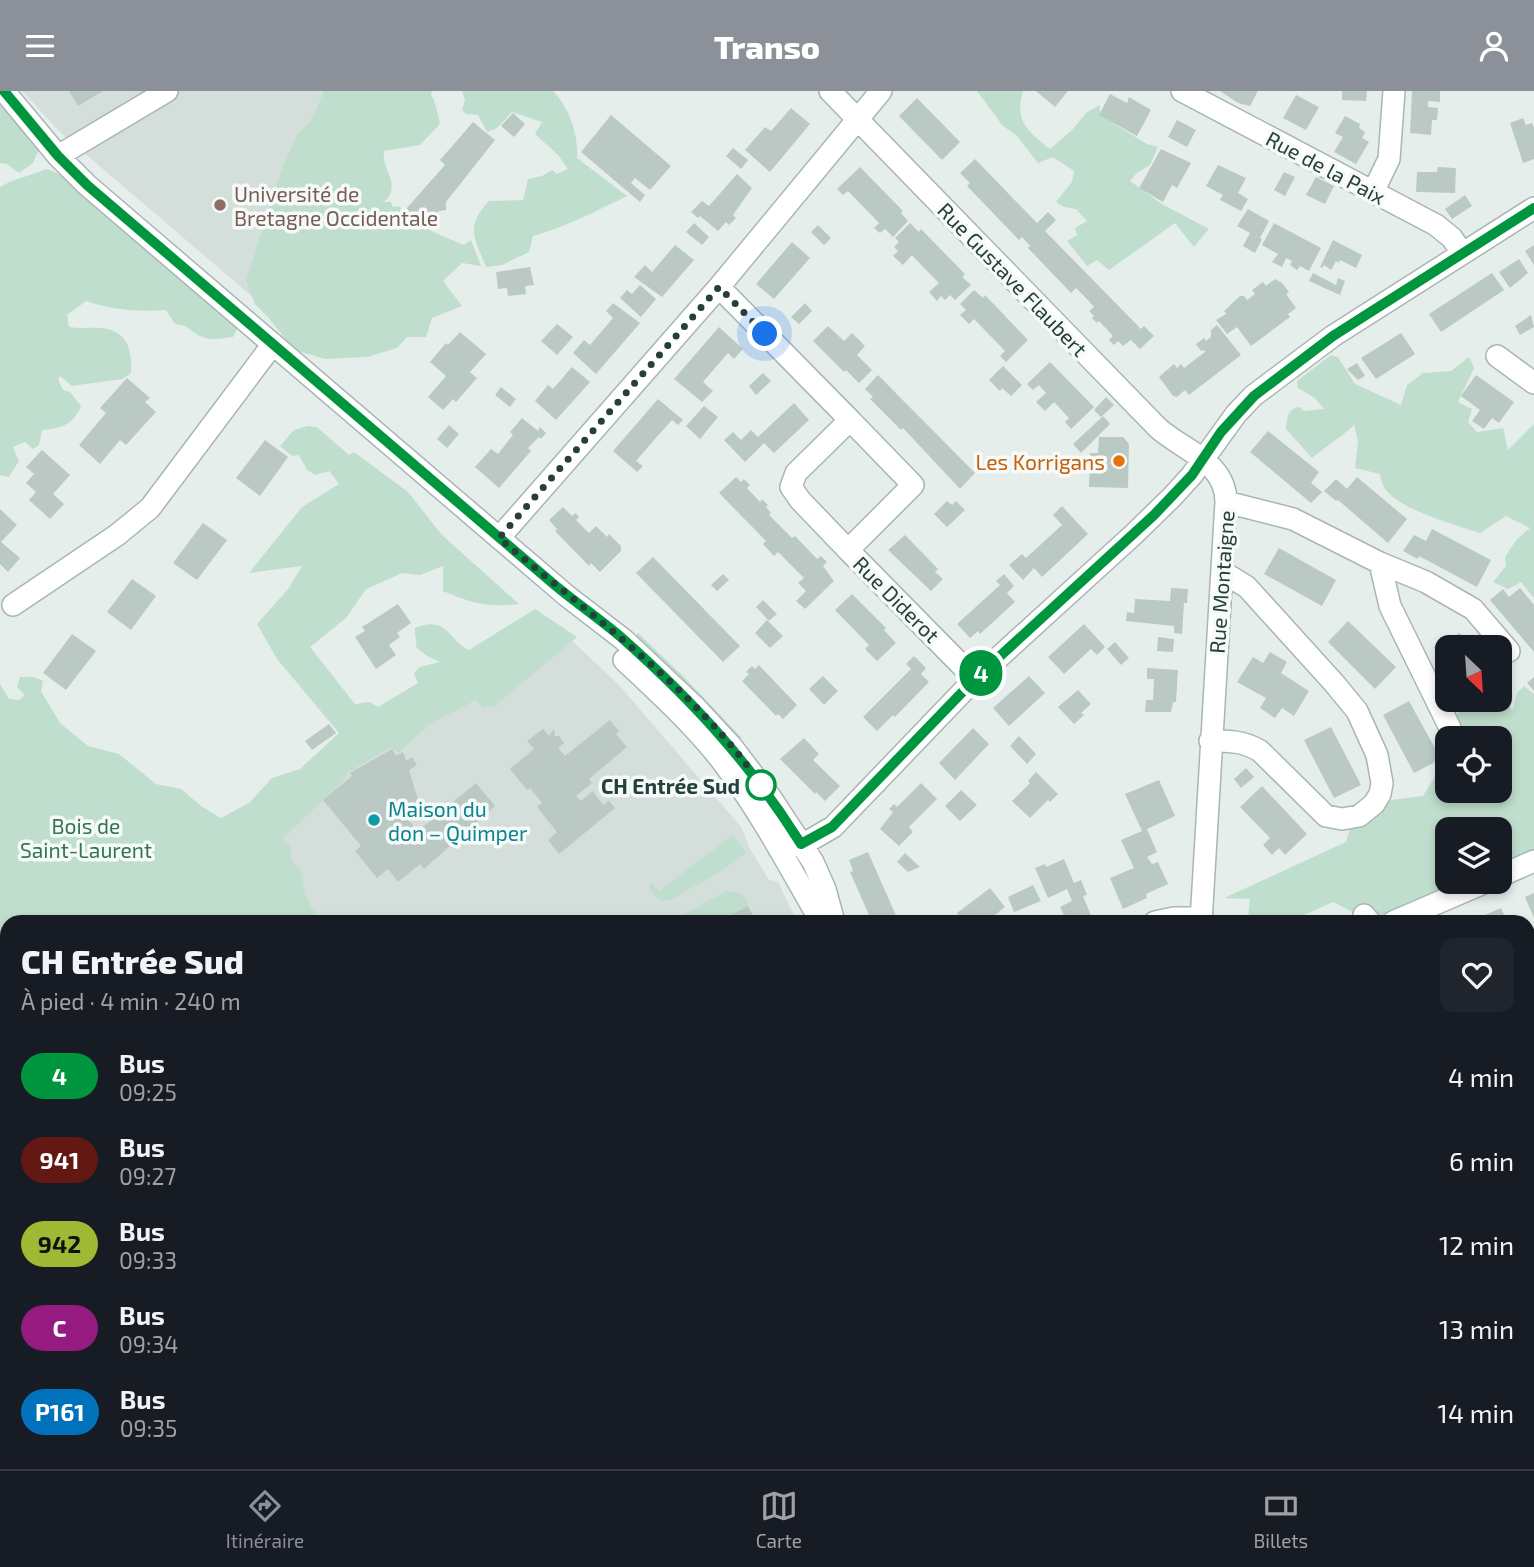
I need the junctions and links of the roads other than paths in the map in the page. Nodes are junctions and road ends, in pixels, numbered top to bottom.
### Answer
1 (4, 91) edge
2 (167, 91) edge
3 (830, 91) edge
4 (881, 91) edge
5 (1394, 91) edge
6 (1185, 92) edge
7 (857, 119) junction
8 (58, 156) junction
9 (1373, 192) junction
10 (1534, 208) edge
11 (1462, 253) junction
12 (719, 287) junction
13 (272, 345) junction
14 (1497, 356) dead end
15 (1534, 383) edge
16 (850, 420) junction
17 (1203, 459) junction
18 (1226, 502) junction
19 (499, 538) junction
20 (848, 550) junction
21 (1380, 563) junction
22 (1222, 574) junction
23 (567, 596) junction
24 (13, 605) dead end
25 (1496, 635) edge
26 (975, 679) junction
27 (1450, 726) edge
28 (1210, 741) junction
29 (801, 844) junction
30 (779, 849) junction
31 (1534, 861) edge
32 (1512, 871) edge
33 (1458, 894) edge
34 (817, 915) edge
35 (833, 915) edge
36 (1201, 915) edge
37 (1409, 915) edge

1 - 8 street
2 - 8 street
3 - 7 street, Rue Gustave Flaubert
4 - 7 street
5 - 9 street
6 - 9 street, Rue de la Paix
7 - 12 street
7 - 17 street, Rue Gustave Flaubert
8 - 13 street
9 - 11 street, Rue de la Paix
10 - 11 street
11 - 17 street
12 - 16 street, Rue Diderot
12 - 19 street
13 - 19 street
13 - 24 street
14 - 15 street
16 - 20 street, Rue Diderot
16 - 20 street, Rue Diderot
17 - 18 street, Rue Montaigne
17 - 26 street
18 - 21 street
18 - 22 street, Rue Montaigne
19 - 23 street
20 - 26 street, Rue Diderot
21 - 25 street
21 - 27 street
22 - 28 street, Rue Montaigne
22 - 28 street
23 - 29 street
23 - 30 street
26 - 29 street
28 - 36 street, Rue Montaigne
29 - 30 street
29 - 35 street
30 - 34 street
31 - 32 street
33 - 37 street

